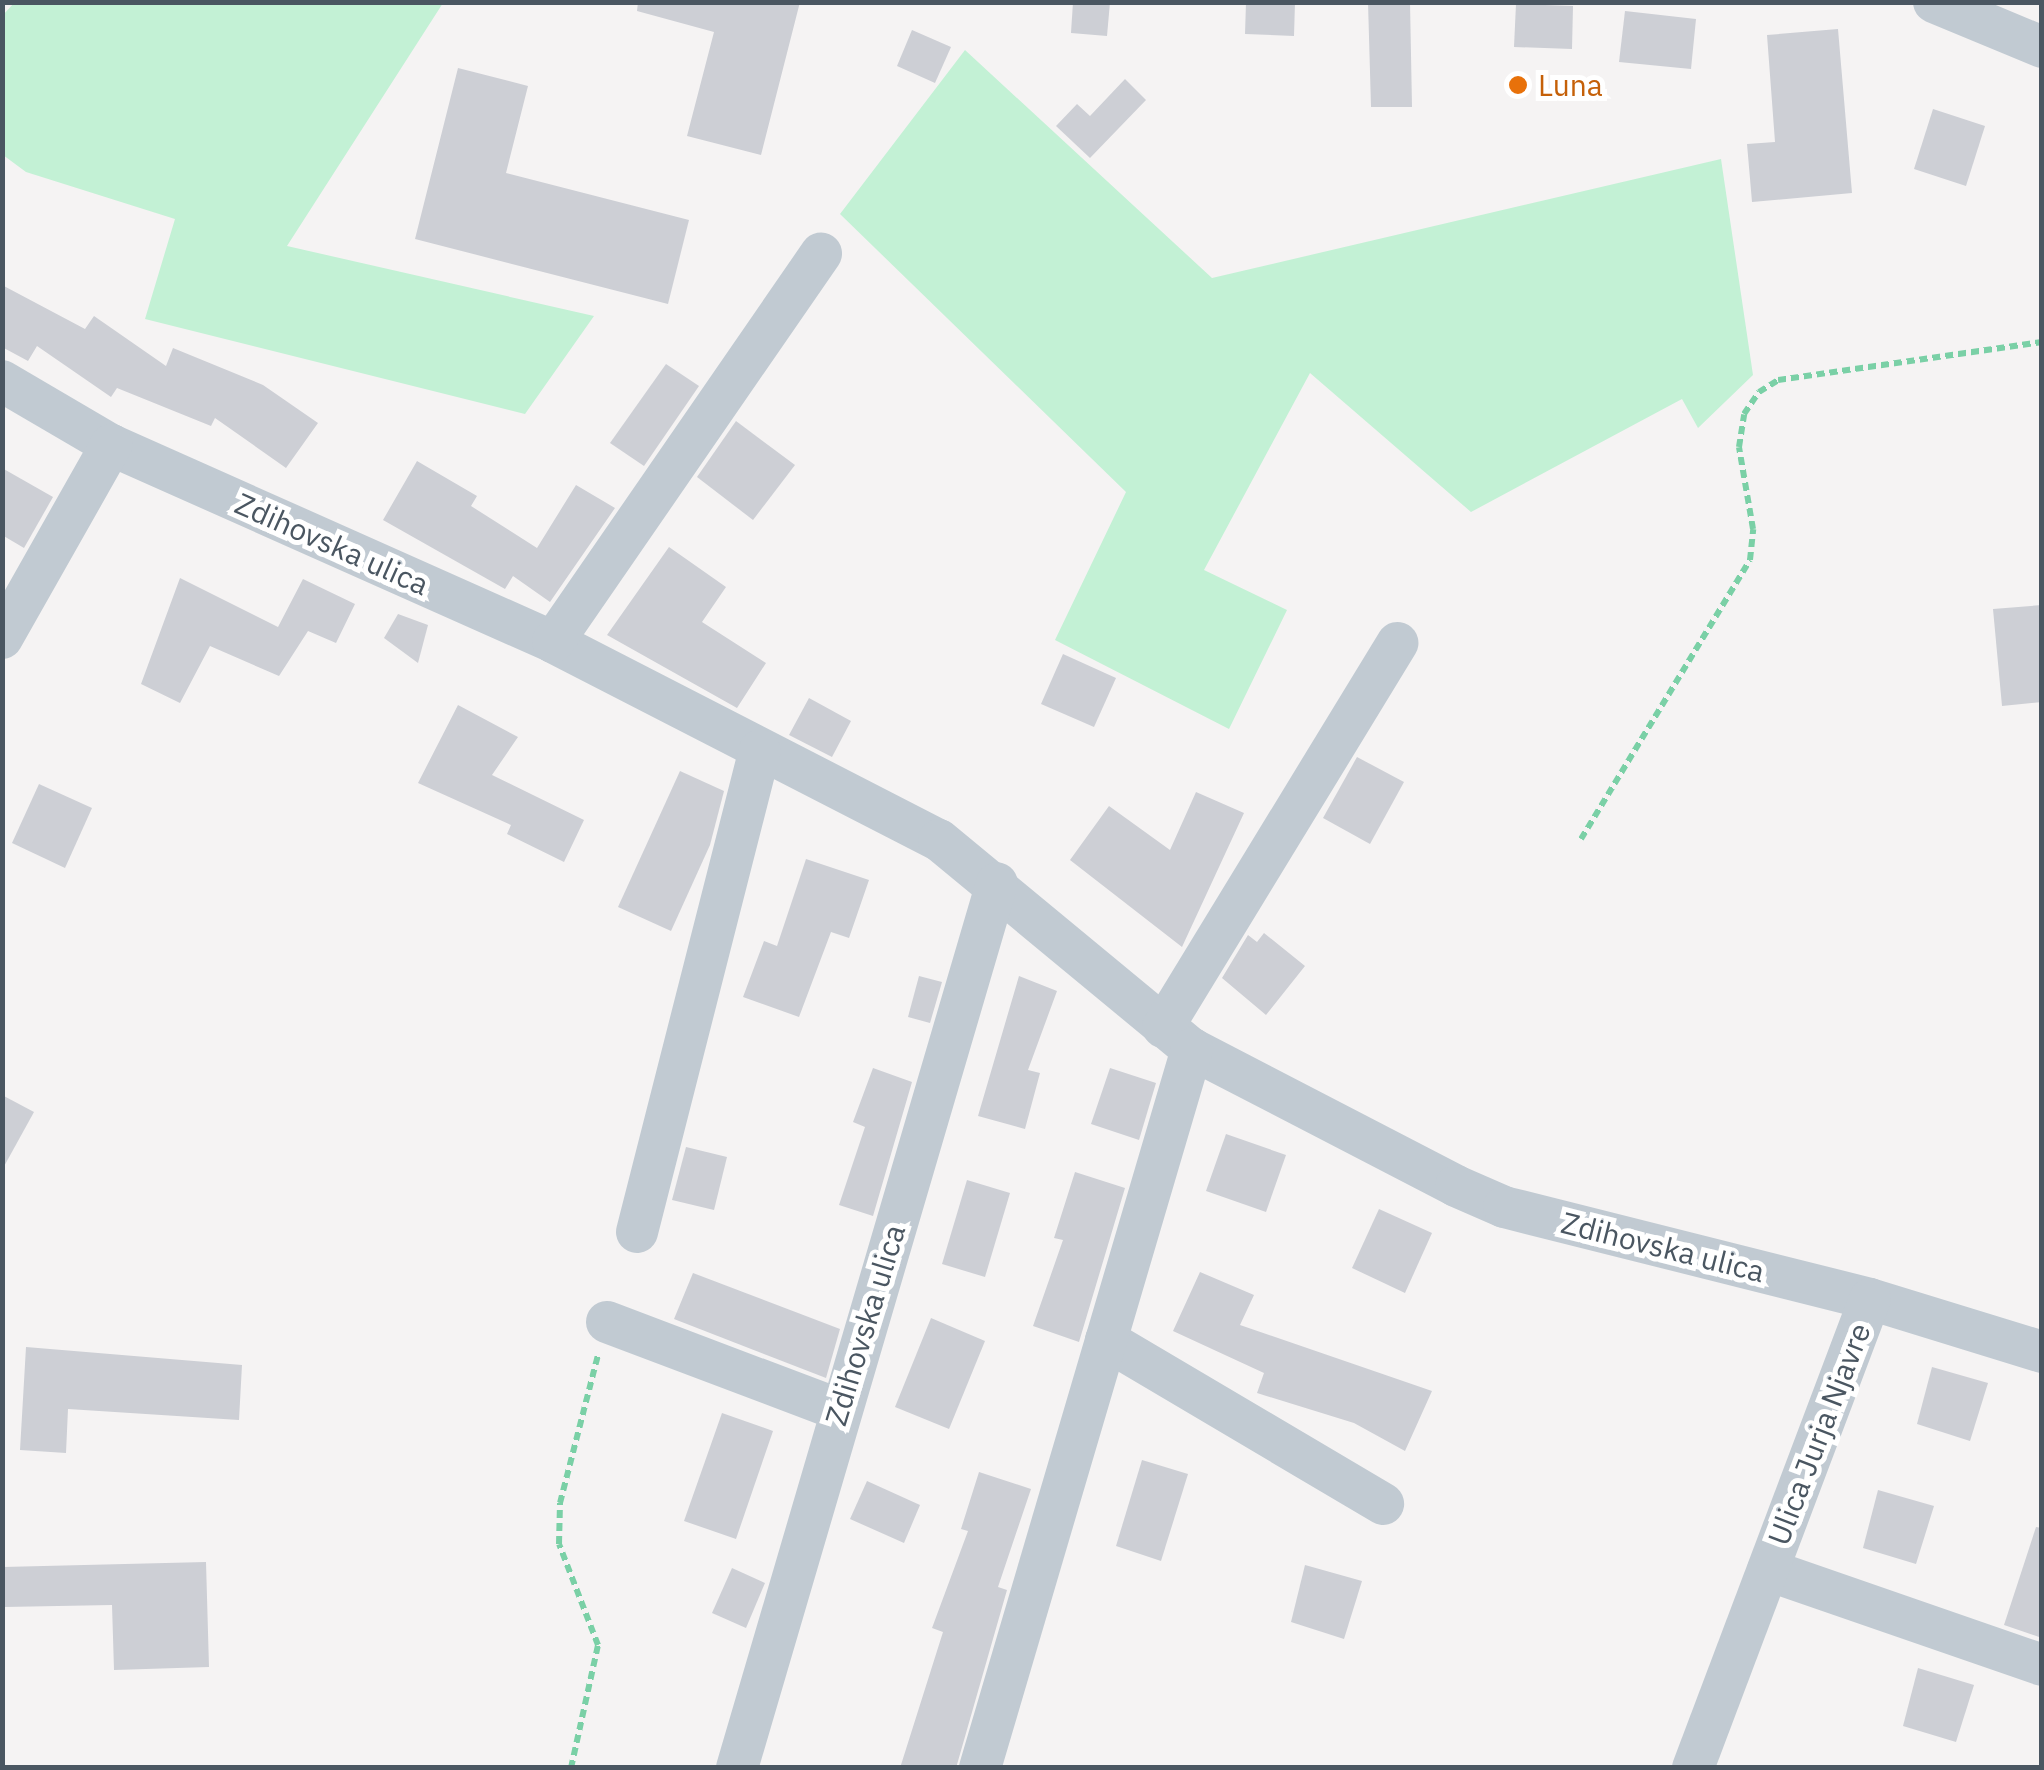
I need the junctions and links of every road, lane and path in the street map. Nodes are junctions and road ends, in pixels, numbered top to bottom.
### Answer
1 (1934, 2) edge
2 (2042, 46) edge
3 (820, 252) dead end
4 (2042, 342) edge
5 (2, 382) edge
6 (111, 445) junction
7 (2, 638) edge
8 (553, 642) junction
9 (1397, 643) dead end
10 (760, 750) junction
11 (1581, 839) dead end
12 (997, 883) junction
13 (1178, 1038) junction
14 (637, 1232) dead end
15 (1870, 1299) junction
16 (607, 1322) joint
17 (1106, 1340) junction
18 (2042, 1352) edge
19 (840, 1410) junction
20 (1382, 1504) dead end
21 (1768, 1570) junction
22 (2042, 1665) edge
23 (572, 1768) edge
24 (737, 1768) edge
25 (980, 1768) edge
26 (1694, 1768) edge

1 - 2 street
3 - 8 street
4 - 11 path
5 - 6 street, Zdihovska ulica
6 - 7 street
6 - 8 street, Zdihovska ulica
8 - 10 street, Zdihovska ulica
9 - 13 street
10 - 12 street, Zdihovska ulica
10 - 14 street
12 - 13 street, Zdihovska ulica
12 - 19 street, Zdihovska ulica
13 - 15 street, Zdihovska ulica
13 - 17 street
15 - 18 street, Zdihovska ulica
15 - 21 street, Ulica Jurja Njavre
16 - 19 street
16 - 23 path
17 - 20 street
17 - 25 street
19 - 24 street, Zdihovska ulica
21 - 22 street, Ulica Jurja Njavre
21 - 26 street, Ulica Jurja Njavre

